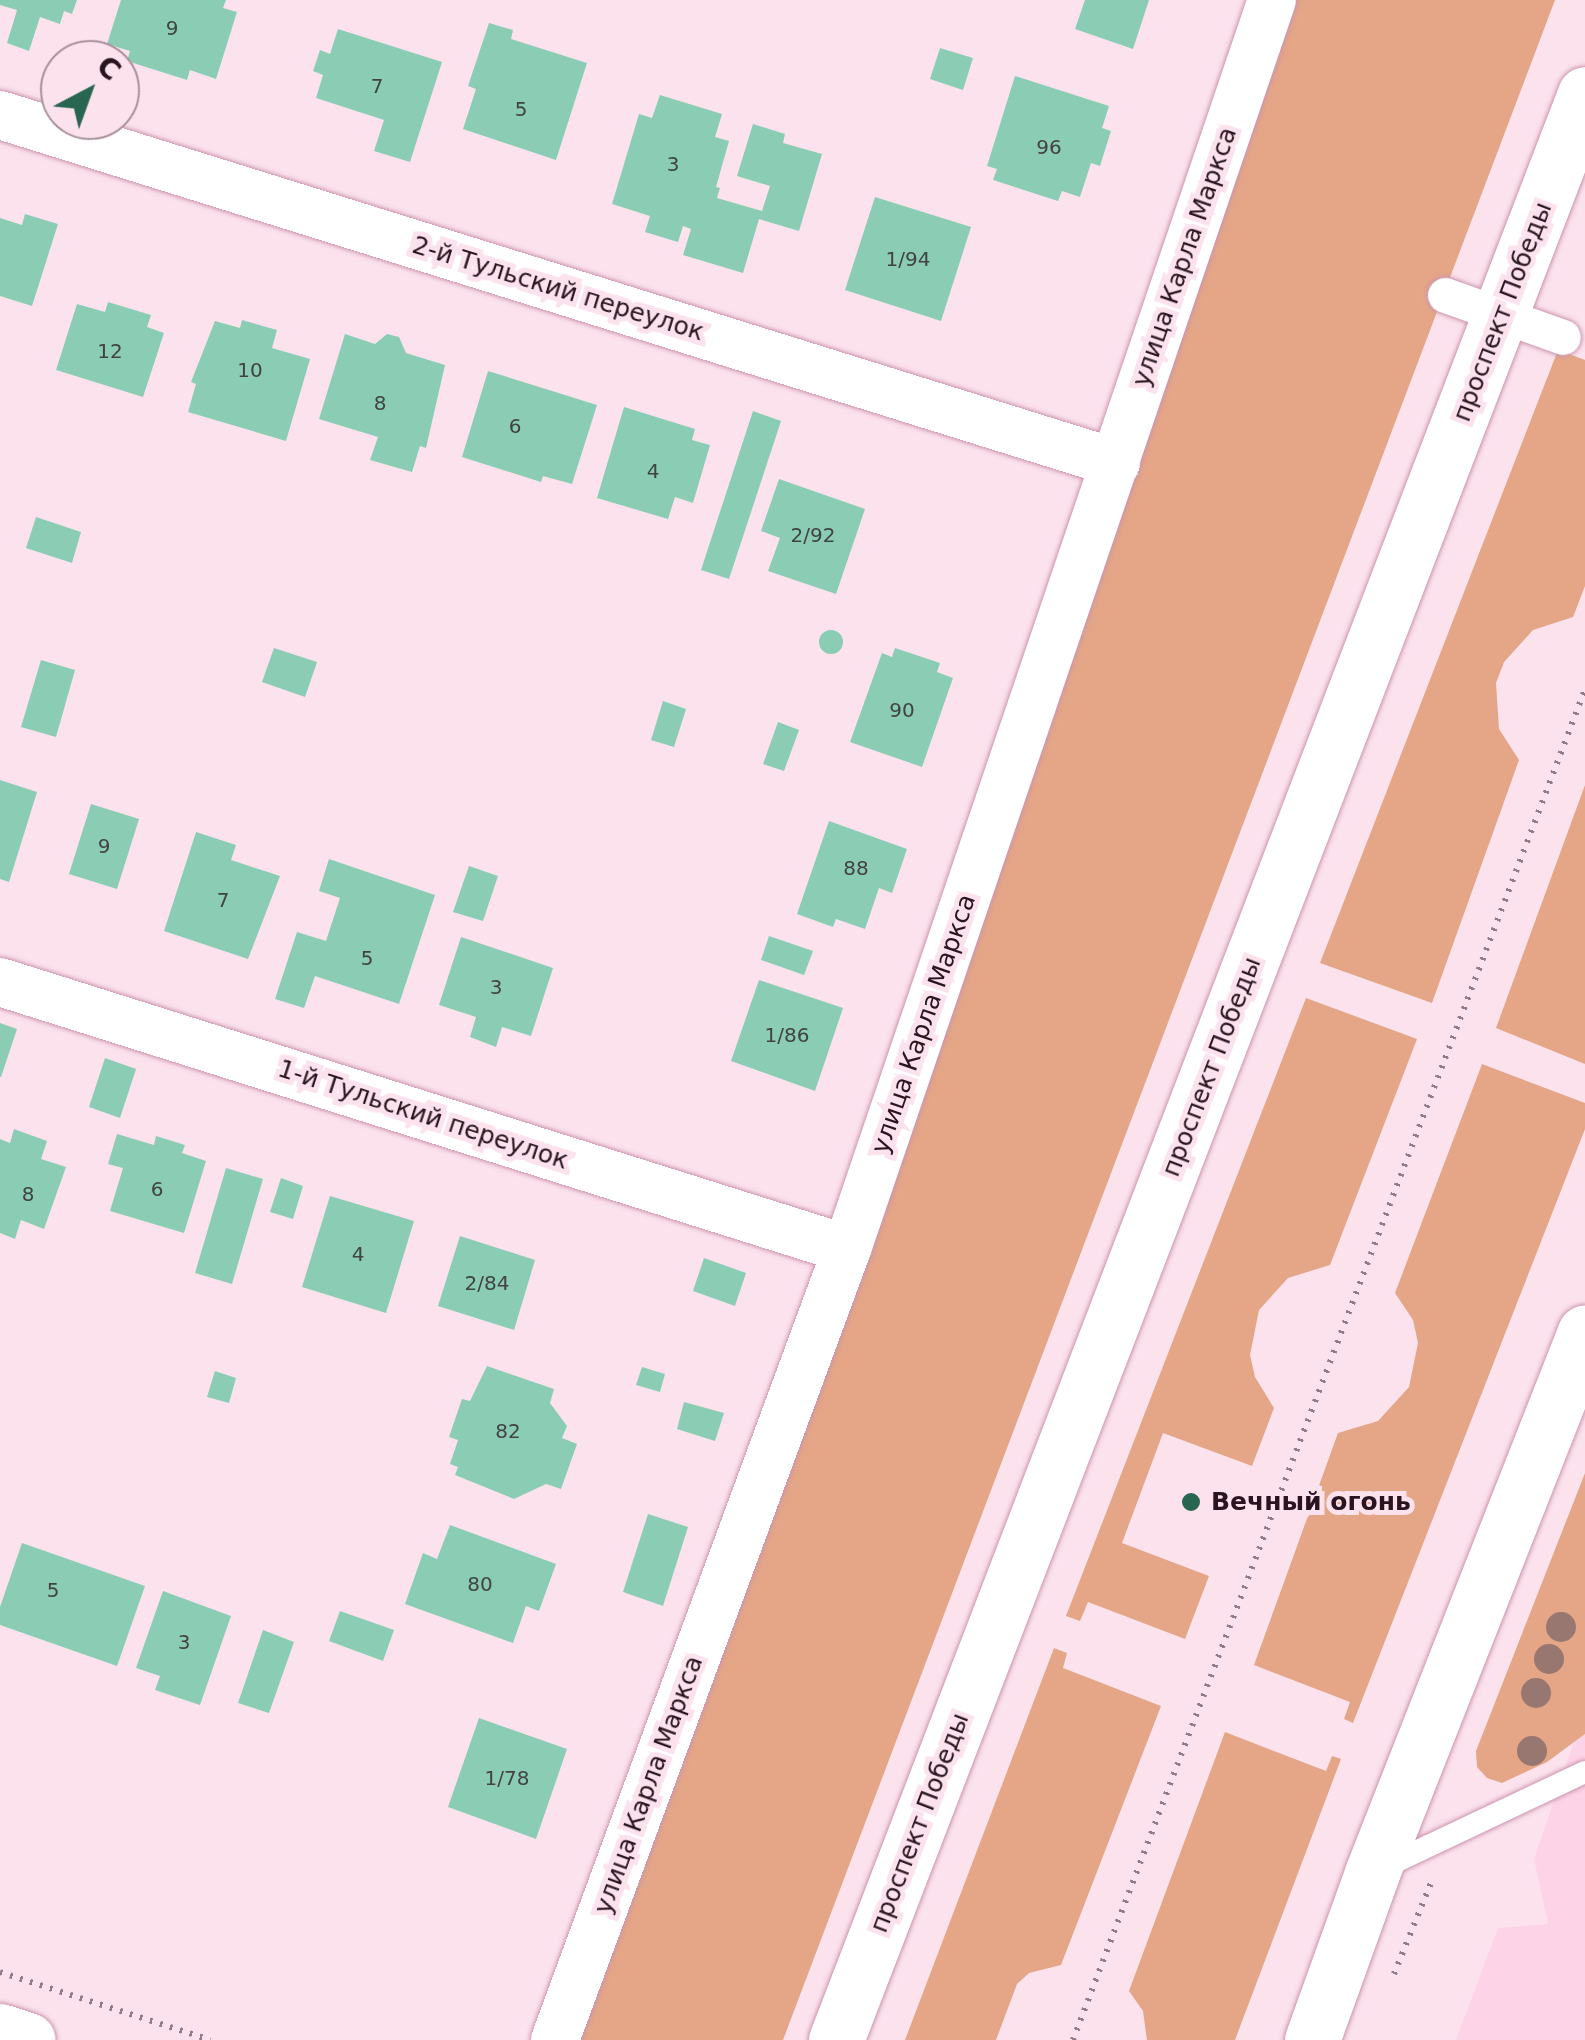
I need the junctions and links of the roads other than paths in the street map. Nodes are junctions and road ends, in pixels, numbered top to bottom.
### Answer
1 (1272, 0) edge
2 (1585, 94) edge
3 (0, 115) edge
4 (1445, 295) dead end
5 (1502, 316) junction
6 (1562, 337) dead end
7 (1116, 463) junction
8 (0, 982) edge
9 (847, 1249) junction
10 (1585, 1332) edge
11 (1585, 1772) edge
12 (1372, 1873) junction
13 (0, 2031) edge
14 (28, 2040) edge
15 (555, 2040) edge
16 (836, 2040) edge
17 (1312, 2040) edge

1 - 7 street, улица Карла Маркса
2 - 5 main road, проспект Победы
3 - 7 street, 2-й Тульский переулок
4 - 5 street
5 - 6 street
5 - 16 main road, проспект Победы
7 - 9 street, улица Карла Маркса
8 - 9 street, 1-й Тульский переулок
9 - 15 street, улица Карла Маркса
10 - 12 main road
11 - 12 lane
12 - 17 main road
13 - 14 main road

